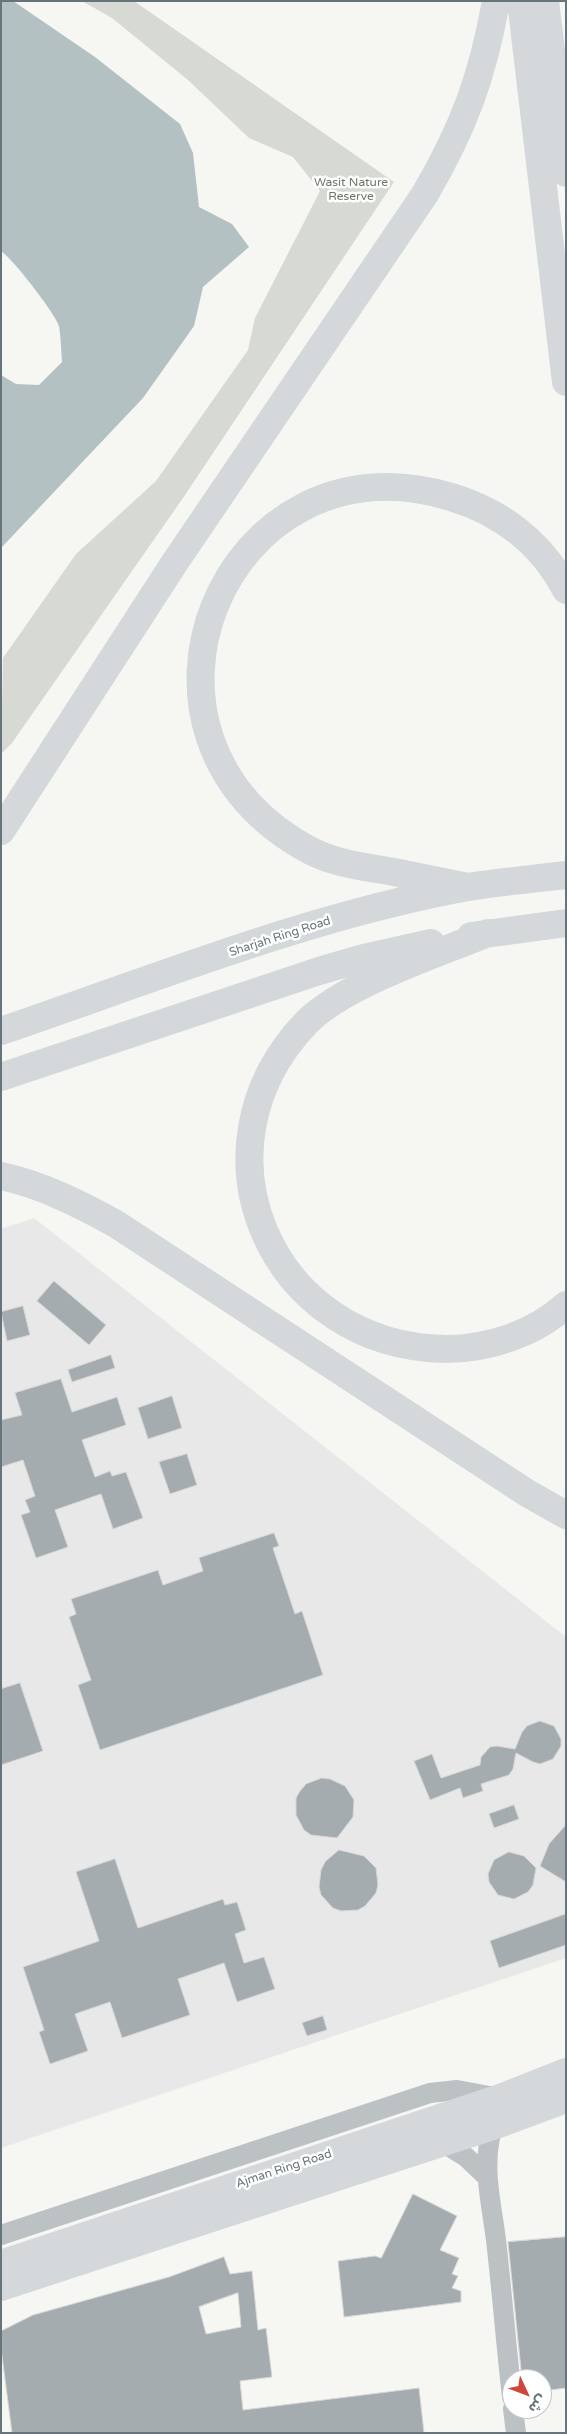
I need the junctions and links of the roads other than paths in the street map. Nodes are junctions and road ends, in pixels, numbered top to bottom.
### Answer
1 (496, 1) edge
2 (521, 1) edge
3 (545, 1) edge
4 (566, 173) edge
5 (566, 382) edge
6 (566, 590) edge
7 (1, 831) edge
8 (566, 875) edge
9 (468, 887) junction
10 (566, 923) edge
11 (488, 933) junction
12 (1, 1031) edge
13 (1, 1077) edge
14 (1, 1176) edge
15 (566, 1305) edge
16 (527, 1493) junction
17 (566, 1515) edge
18 (566, 1524) edge
19 (566, 2072) edge
20 (500, 2098) junction
21 (566, 2100) edge
22 (493, 2126) junction
23 (442, 2142) junction
24 (486, 2176) junction
25 (1, 2235) edge
26 (5, 2284) edge
27 (509, 2369) edge
28 (514, 2419) edge
29 (516, 2433) edge

1 - 7 main road
2 - 5 main road
3 - 4 main road
6 - 9 main road
8 - 9 main road, Sharjah Ring Road
9 - 12 main road, Sharjah Ring Road
10 - 11 main road
11 - 13 main road
11 - 15 main road
14 - 16 main road
16 - 17 main road
16 - 18 main road
19 - 20 main road, Ajman Ring Road
20 - 25 street
20 - 26 main road, Ajman Ring Road
21 - 22 main road, Ajman Ring Road
22 - 23 main road, Ajman Ring Road
22 - 24 street
23 - 24 street
23 - 26 main road, Ajman Ring Road
24 - 27 street
28 - 29 street

